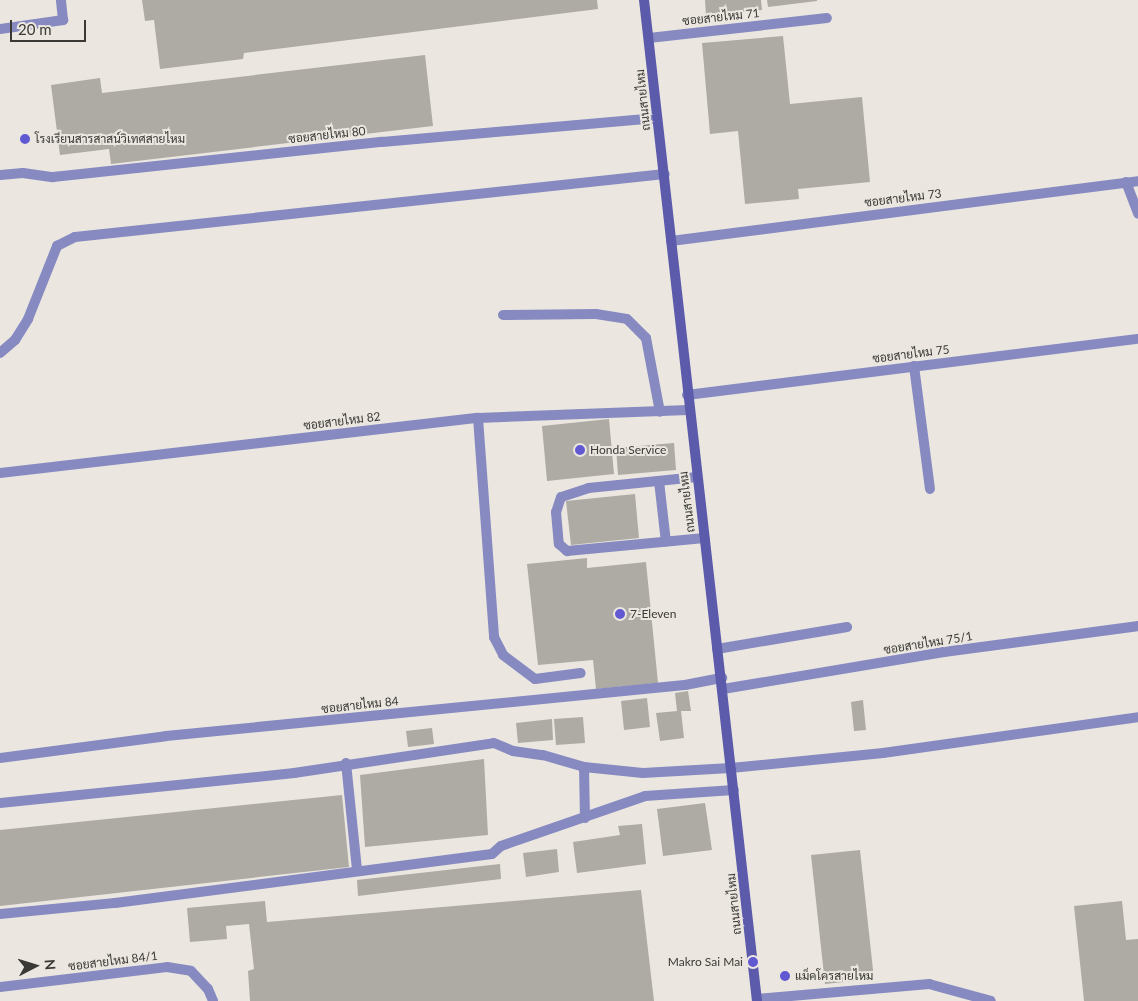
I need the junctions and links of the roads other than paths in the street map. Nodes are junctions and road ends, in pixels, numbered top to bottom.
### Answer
1 (61, 0) edge
2 (644, 0) edge
3 (827, 18) dead end
4 (0, 29) edge
5 (648, 38) junction
6 (657, 118) junction
7 (665, 174) junction
8 (0, 175) edge
9 (1138, 181) edge
10 (1126, 182) junction
11 (1138, 214) edge
12 (671, 241) junction
13 (503, 315) dead end
14 (1138, 339) edge
15 (0, 353) edge
16 (914, 366) junction
17 (687, 395) junction
18 (688, 410) junction
19 (660, 412) junction
20 (478, 418) junction
21 (0, 473) edge
22 (697, 477) junction
23 (659, 482) junction
24 (930, 489) dead end
25 (704, 538) junction
26 (666, 542) junction
27 (1138, 626) edge
28 (847, 627) dead end
29 (717, 649) junction
30 (581, 674) dead end
31 (722, 678) junction
32 (723, 689) junction
33 (1138, 717) edge
34 (0, 758) edge
35 (346, 763) junction
36 (584, 767) junction
37 (731, 768) junction
38 (734, 790) junction
39 (0, 803) edge
40 (585, 818) junction
41 (356, 869) junction
42 (0, 914) edge
43 (0, 988) edge
44 (757, 1000) edge
45 (213, 1001) edge
46 (991, 1001) edge

1 - 4 street
2 - 5 main road, ถนนสายไหม
3 - 5 street, ซอยสายไหม 71
5 - 6 main road, ถนนสายไหม
6 - 7 main road, ถนนสายไหม
6 - 8 street, ซอยสายไหม 80
7 - 12 main road, ถนนสายไหม
7 - 15 street
9 - 10 street, ซอยสายไหม 73
10 - 11 street
10 - 12 street, ซอยสายไหม 73
12 - 17 main road, ถนนสายไหม
13 - 19 street
14 - 16 street, ซอยสายไหม 75
16 - 17 street, ซอยสายไหม 75
16 - 24 street
17 - 18 main road, ถนนสายไหม
18 - 19 street, ซอยสายไหม 82
18 - 22 main road, ถนนสายไหม
19 - 20 street, ซอยสายไหม 82
20 - 21 street, ซอยสายไหม 82
20 - 30 street
22 - 23 street
22 - 25 main road, ถนนสายไหม
23 - 26 street
23 - 26 street
25 - 26 street
25 - 29 main road, ถนนสายไหม
27 - 32 street, ซอยสายไหม 75/1
28 - 29 street
29 - 31 main road, ถนนสายไหม
31 - 32 main road, ถนนสายไหม
31 - 34 street, ซอยสายไหม 84
32 - 37 main road, ถนนสายไหม
33 - 37 street
35 - 36 street
35 - 39 street
35 - 41 street
36 - 37 street
36 - 40 street
37 - 38 main road, ถนนสายไหม
38 - 40 street
38 - 44 main road, ถนนสายไหม
40 - 41 street
41 - 42 street
43 - 45 street, ซอยสายไหม 84/1
44 - 46 street

